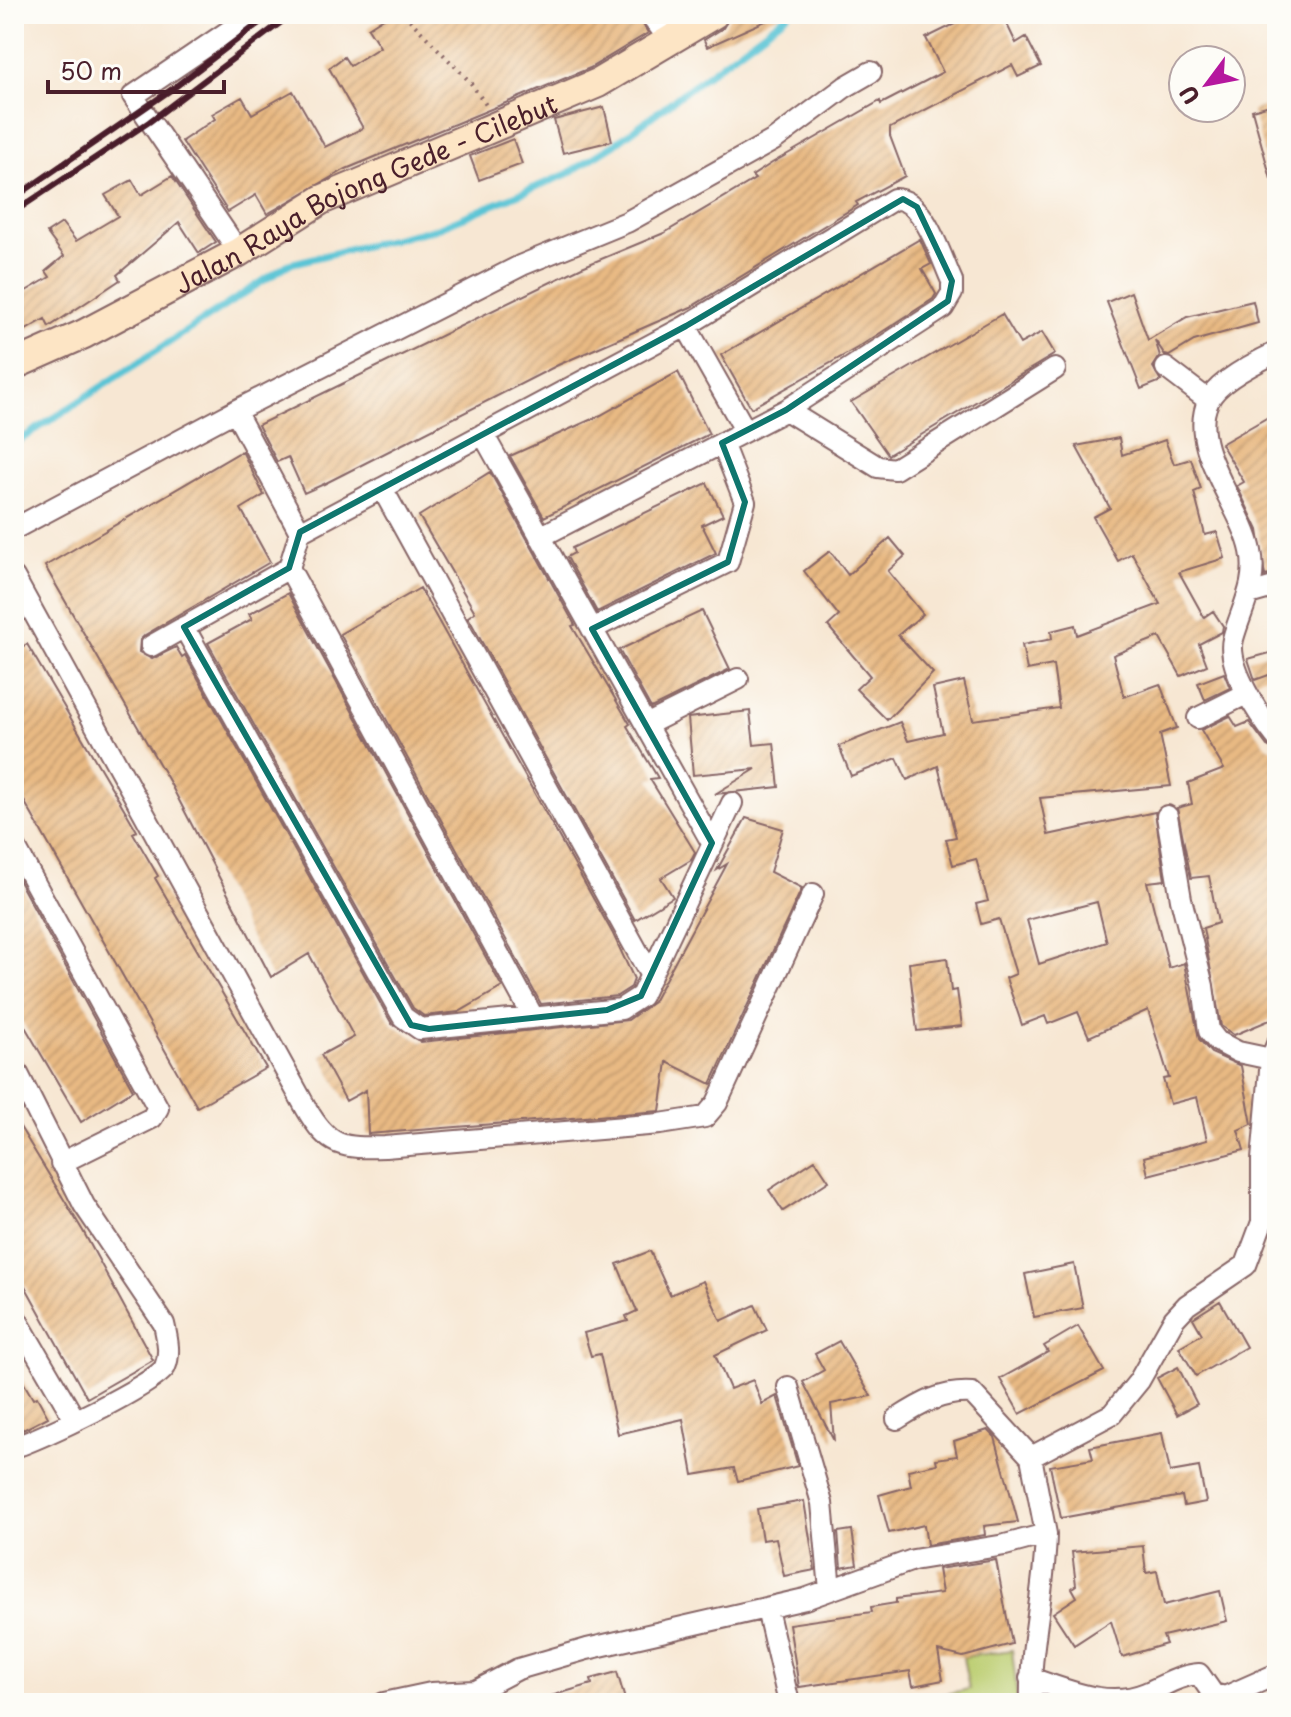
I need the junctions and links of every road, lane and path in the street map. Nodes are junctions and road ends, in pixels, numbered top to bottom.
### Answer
1 (254, 14) edge
2 (404, 14) edge
3 (650, 14) edge
4 (714, 14) edge
5 (671, 42) junction
6 (871, 72) dead end
7 (501, 127) junction
8 (239, 252) junction
9 (686, 326) junction
10 (1277, 352) edge
11 (14, 365) edge
12 (1166, 368) dead end
13 (1055, 369) dead end
14 (1208, 400) junction
15 (786, 410) junction
16 (235, 411) junction
17 (745, 430) junction
18 (483, 434) junction
19 (722, 443) junction
20 (382, 488) junction
21 (14, 529) edge
22 (300, 532) junction
23 (540, 537) junction
24 (289, 568) junction
25 (14, 577) edge
26 (1277, 586) edge
27 (1249, 594) junction
28 (184, 627) junction
29 (592, 629) junction
30 (151, 646) dead end
31 (738, 679) dead end
32 (1246, 694) junction
33 (1198, 718) dead end
34 (646, 725) junction
35 (1277, 738) edge
36 (732, 803) dead end
37 (1167, 816) dead end
38 (712, 843) junction
39 (14, 845) edge
40 (813, 894) dead end
41 (651, 976) junction
42 (532, 1015) junction
43 (1274, 1052) edge
44 (14, 1066) edge
45 (61, 1163) junction
46 (14, 1315) edge
47 (788, 1387) dead end
48 (74, 1418) junction
49 (897, 1419) dead end
50 (14, 1447) edge
51 (1031, 1457) junction
52 (1046, 1534) junction
53 (830, 1590) junction
54 (767, 1609) junction
55 (1277, 1674) edge
56 (1030, 1678) junction
57 (1259, 1694) edge
58 (476, 1697) edge
59 (1111, 1702) edge
60 (384, 1703) edge
61 (789, 1703) edge
62 (1031, 1703) edge

1 - 8 street
2 - 7 path
3 - 5 street
4 - 5 main road, Jalan Raya Bojong Gede - Cilebut
5 - 7 main road, Jalan Raya Bojong Gede - Cilebut
6 - 16 street
7 - 8 main road, Jalan Raya Bojong Gede - Cilebut
8 - 11 main road, Jalan Raya Bojong Gede - Cilebut
9 - 15 street
9 - 17 street
9 - 18 street
10 - 14 street
12 - 14 street
13 - 15 street
14 - 27 street
15 - 17 street
16 - 21 street
16 - 22 street
17 - 19 street
18 - 20 street
18 - 23 street
19 - 23 street
19 - 29 street
20 - 22 street
20 - 41 street
22 - 24 street
23 - 29 street
24 - 28 street
24 - 42 street
25 - 40 street
26 - 27 street
27 - 32 street
28 - 30 street
28 - 42 street
29 - 34 street
31 - 34 street
32 - 33 street
32 - 35 street
34 - 38 street
36 - 38 street
37 - 43 street
38 - 41 street
39 - 45 street
41 - 42 street
43 - 51 street
44 - 45 street
45 - 48 street
46 - 48 street
47 - 53 street
48 - 50 street
49 - 51 street
51 - 52 street
52 - 53 street
52 - 56 street
53 - 54 street
54 - 58 street
54 - 61 street
55 - 57 street
56 - 59 street
56 - 62 street
57 - 59 street
58 - 60 street

